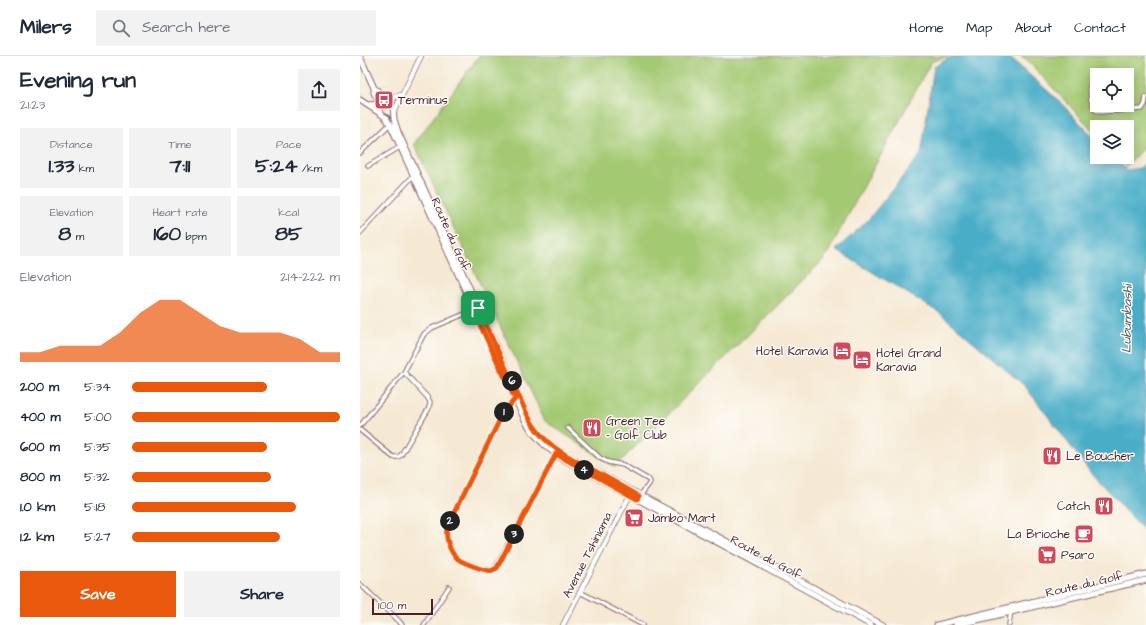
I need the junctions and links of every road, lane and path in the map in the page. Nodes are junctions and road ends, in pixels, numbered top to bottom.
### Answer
1 (421, 56) edge
2 (360, 57) edge
3 (401, 96) junction
4 (1146, 97) edge
5 (360, 100) edge
6 (382, 101) junction
7 (368, 105) junction
8 (1134, 110) edge
9 (394, 113) junction
10 (383, 115) junction
11 (390, 124) junction
12 (400, 147) junction
13 (360, 153) edge
14 (368, 166) dead end
15 (415, 174) junction
16 (360, 233) edge
17 (476, 309) junction
18 (404, 372) junction
19 (517, 397) junction
20 (360, 426) edge
21 (568, 428) dead end
22 (361, 431) edge
23 (557, 453) junction
24 (631, 493) junction
25 (638, 497) junction
26 (1146, 574) edge
27 (1146, 580) edge
28 (360, 584) edge
29 (450, 587) dead end
30 (580, 592) junction
31 (1035, 603) junction
32 (1011, 609) junction
33 (402, 625) edge
34 (424, 625) edge
35 (563, 625) edge
36 (643, 625) edge
37 (872, 625) edge
38 (883, 625) edge
39 (937, 625) edge
40 (956, 625) edge
41 (1009, 625) edge

1 - 3 street
2 - 6 main road
3 - 6 street
3 - 9 street
4 - 8 street
5 - 7 main road
6 - 7 main road
6 - 9 main road
6 - 10 main road
7 - 10 main road
9 - 10 main road
9 - 15 main road
10 - 11 main road, Route du Golf
11 - 12 main road, Route du Golf
11 - 13 street
12 - 14 street
12 - 15 main road, Route du Golf
15 - 16 street
15 - 17 main road, Route du Golf
17 - 18 street
17 - 19 main road, Route du Golf
18 - 20 street
18 - 22 street
19 - 23 main road, Route du Golf
19 - 23 street
21 - 25 street
23 - 24 main road, Route du Golf
24 - 25 main road, Route du Golf
24 - 30 street, Avenue Tshiniama
25 - 37 main road, Route du Golf
25 - 38 main road
26 - 31 main road
27 - 31 main road, Route du Golf
28 - 33 street
29 - 34 street
30 - 35 street, Avenue Tshiniama
30 - 36 street
31 - 32 main road, Route du Golf
32 - 39 main road
32 - 40 main road, Route du Golf
32 - 41 street

